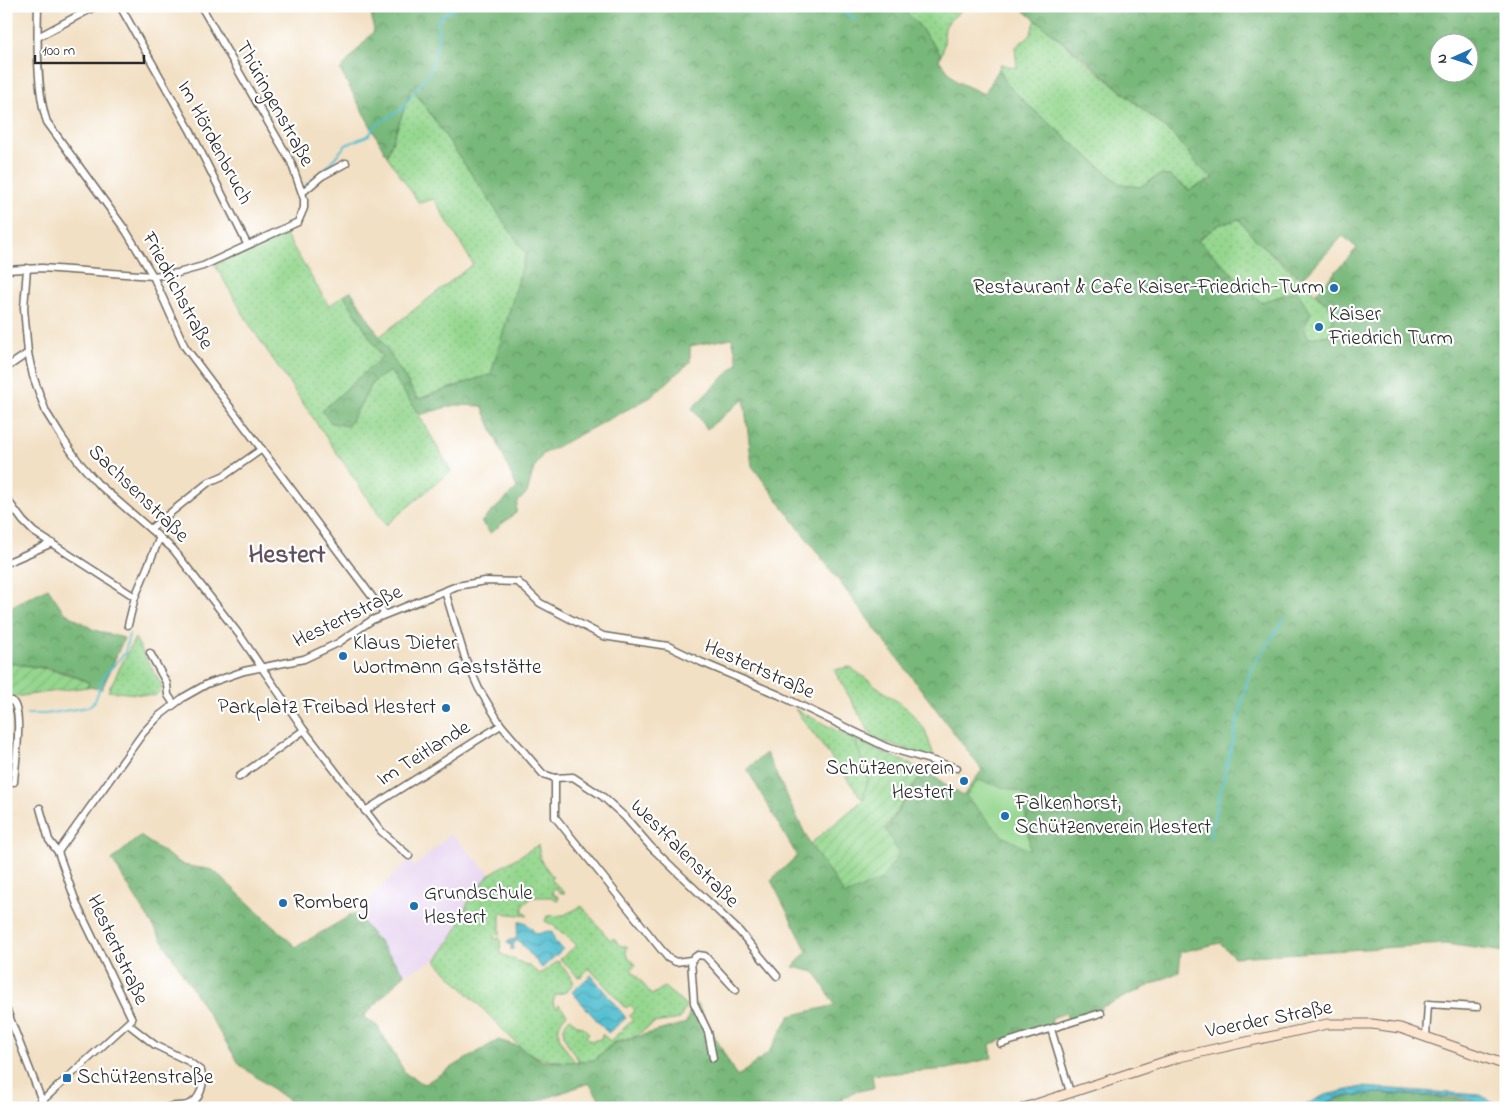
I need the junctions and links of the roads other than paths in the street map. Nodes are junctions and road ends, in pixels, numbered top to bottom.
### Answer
1 (38, 6) edge
2 (96, 6) edge
3 (120, 6) edge
4 (201, 6) edge
5 (38, 37) junction
6 (346, 163) dead end
7 (303, 192) junction
8 (247, 244) junction
9 (27, 268) junction
10 (6, 270) edge
11 (153, 276) junction
12 (28, 354) junction
13 (6, 368) edge
14 (262, 449) junction
15 (6, 498) edge
16 (150, 529) junction
17 (160, 537) junction
18 (52, 543) junction
19 (6, 563) edge
20 (445, 591) junction
21 (136, 597) junction
22 (385, 614) junction
23 (128, 625) dead end
24 (150, 653) dead end
25 (262, 667) junction
26 (6, 701) edge
27 (174, 704) junction
28 (501, 725) junction
29 (304, 730) junction
30 (957, 768) dead end
31 (239, 777) dead end
32 (555, 778) junction
33 (14, 782) dead end
34 (40, 808) dead end
35 (365, 811) junction
36 (58, 852) junction
37 (409, 856) dead end
38 (691, 960) junction
39 (778, 976) dead end
40 (736, 990) dead end
41 (1477, 1007) dead end
42 (6, 1008) edge
43 (1101, 1013) dead end
44 (128, 1024) junction
45 (1051, 1029) junction
46 (1426, 1036) junction
47 (1001, 1044) dead end
48 (713, 1058) dead end
49 (1506, 1065) edge
50 (1070, 1092) junction
51 (42, 1102) junction
52 (30, 1108) edge
53 (47, 1108) edge
54 (166, 1108) edge
55 (1024, 1108) edge

1 - 5 street, Friedrichstraße
2 - 5 street
3 - 8 street, Im Hördenbruch
4 - 7 street, Thüringenstraße
5 - 11 street, Friedrichstraße
6 - 7 street
7 - 8 street
8 - 11 street
9 - 10 street
9 - 11 street
9 - 12 street, Sachsenstraße
11 - 14 street, Friedrichstraße
12 - 13 street
12 - 16 street, Sachsenstraße
14 - 16 street
14 - 22 street, Friedrichstraße
15 - 18 street
16 - 17 street, Sachsenstraße
17 - 21 street
17 - 25 street, Sachsenstraße
18 - 19 street
18 - 21 street
20 - 22 street, Hestertstraße
20 - 28 street, Westfalenstraße
20 - 30 street, Hestertstraße
21 - 23 street
22 - 25 street, Hestertstraße
24 - 27 street
25 - 27 street, Hestertstraße
25 - 29 street, Sachsenstraße
26 - 33 street
27 - 36 street, Hestertstraße
28 - 32 street, Westfalenstraße
28 - 35 street, Im Teitlande
29 - 31 street
29 - 35 street, Sachsenstraße
32 - 38 street
32 - 39 street, Westfalenstraße
34 - 36 street, Hestertstraße
35 - 37 street, Sachsenstraße
36 - 44 street, Hestertstraße
38 - 40 street
38 - 48 street
41 - 46 street
42 - 51 street
43 - 45 street
44 - 51 street, Hestertstraße
44 - 54 street
45 - 47 street
45 - 50 street
46 - 49 main road, Voerder Straße
46 - 50 main road, Voerder Straße
50 - 55 main road, Voerder Straße
51 - 52 street, Hestertstraße
51 - 53 street

